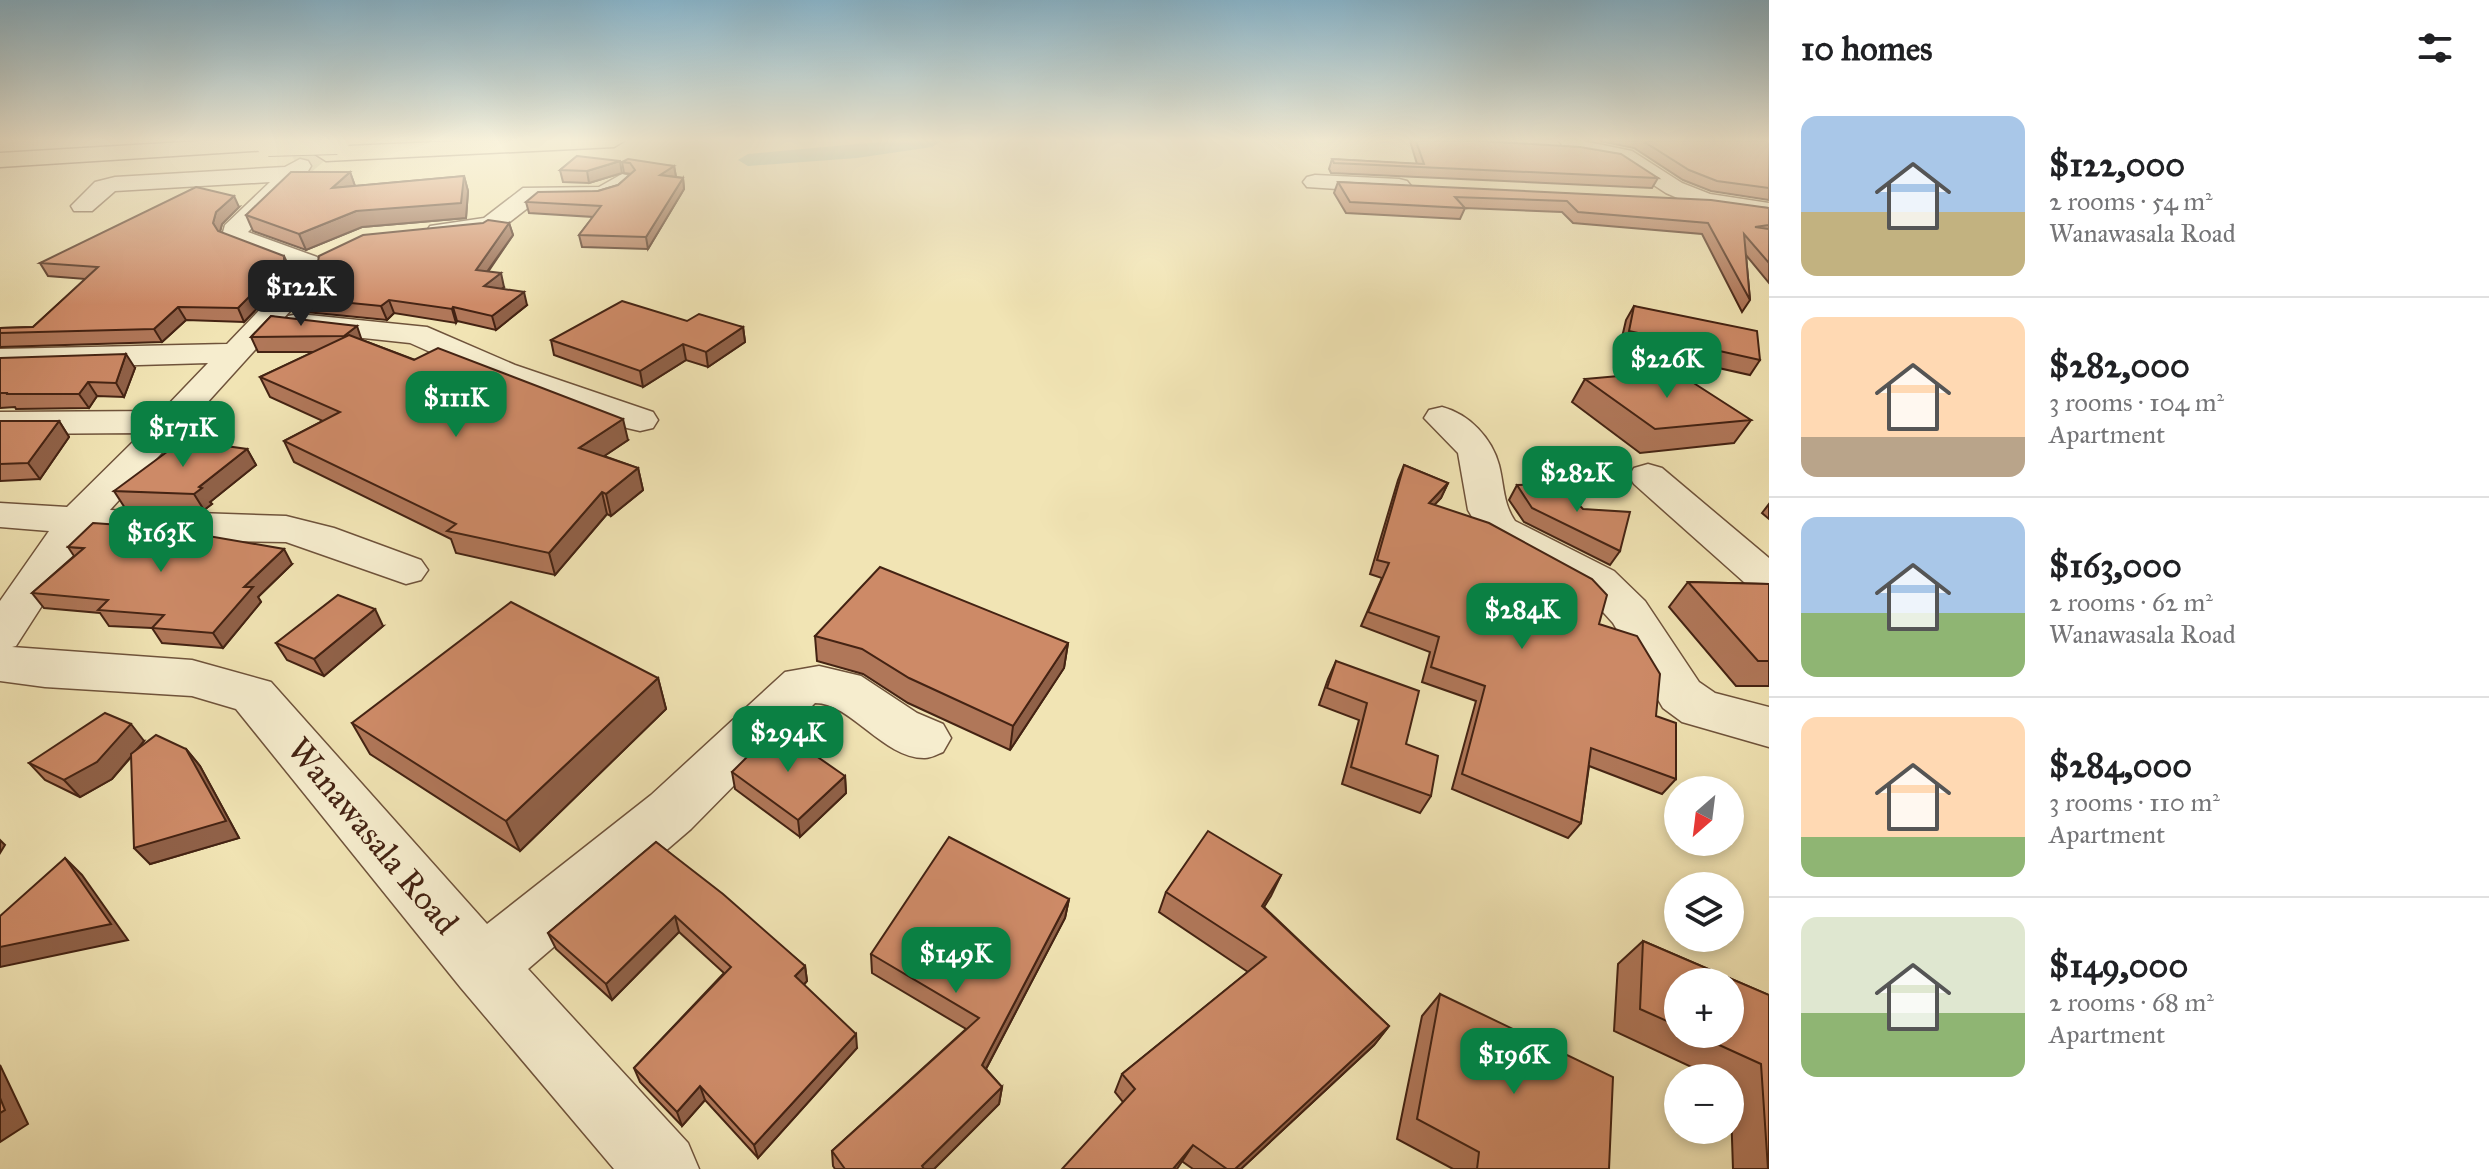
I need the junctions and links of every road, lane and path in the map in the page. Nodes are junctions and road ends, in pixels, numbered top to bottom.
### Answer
1 (94, 196) edge
2 (273, 196) tunnel mouth
3 (529, 196) edge
4 (1692, 196) edge
5 (1642, 198) edge
6 (1705, 201) junction
7 (83, 206) dead end
8 (1769, 210) edge
9 (418, 232) edge
10 (271, 317) junction
11 (236, 353) junction
12 (0, 359) edge
13 (1442, 418) dead end
14 (640, 420) dead end
15 (172, 422) junction
16 (0, 423) edge
17 (1648, 476) dead end
18 (0, 515) edge
19 (75, 522) junction
20 (406, 570) dead end
21 (1769, 581) edge
22 (0, 634) edge
23 (0, 663) edge
24 (1769, 727) edge
25 (925, 738) dead end
26 (483, 966) junction
27 (662, 1169) edge

1 - 7 street
2 - 10 street
3 - 9 street
4 - 6 street
5 - 6 street
6 - 8 street
10 - 11 street
10 - 14 street
11 - 12 street
11 - 15 street
13 - 24 street
15 - 16 street
15 - 19 street
17 - 21 street
18 - 19 street
19 - 20 street
19 - 22 street
23 - 26 street, Wanawasala Road
25 - 26 street
26 - 27 street, Wanawasala Road

